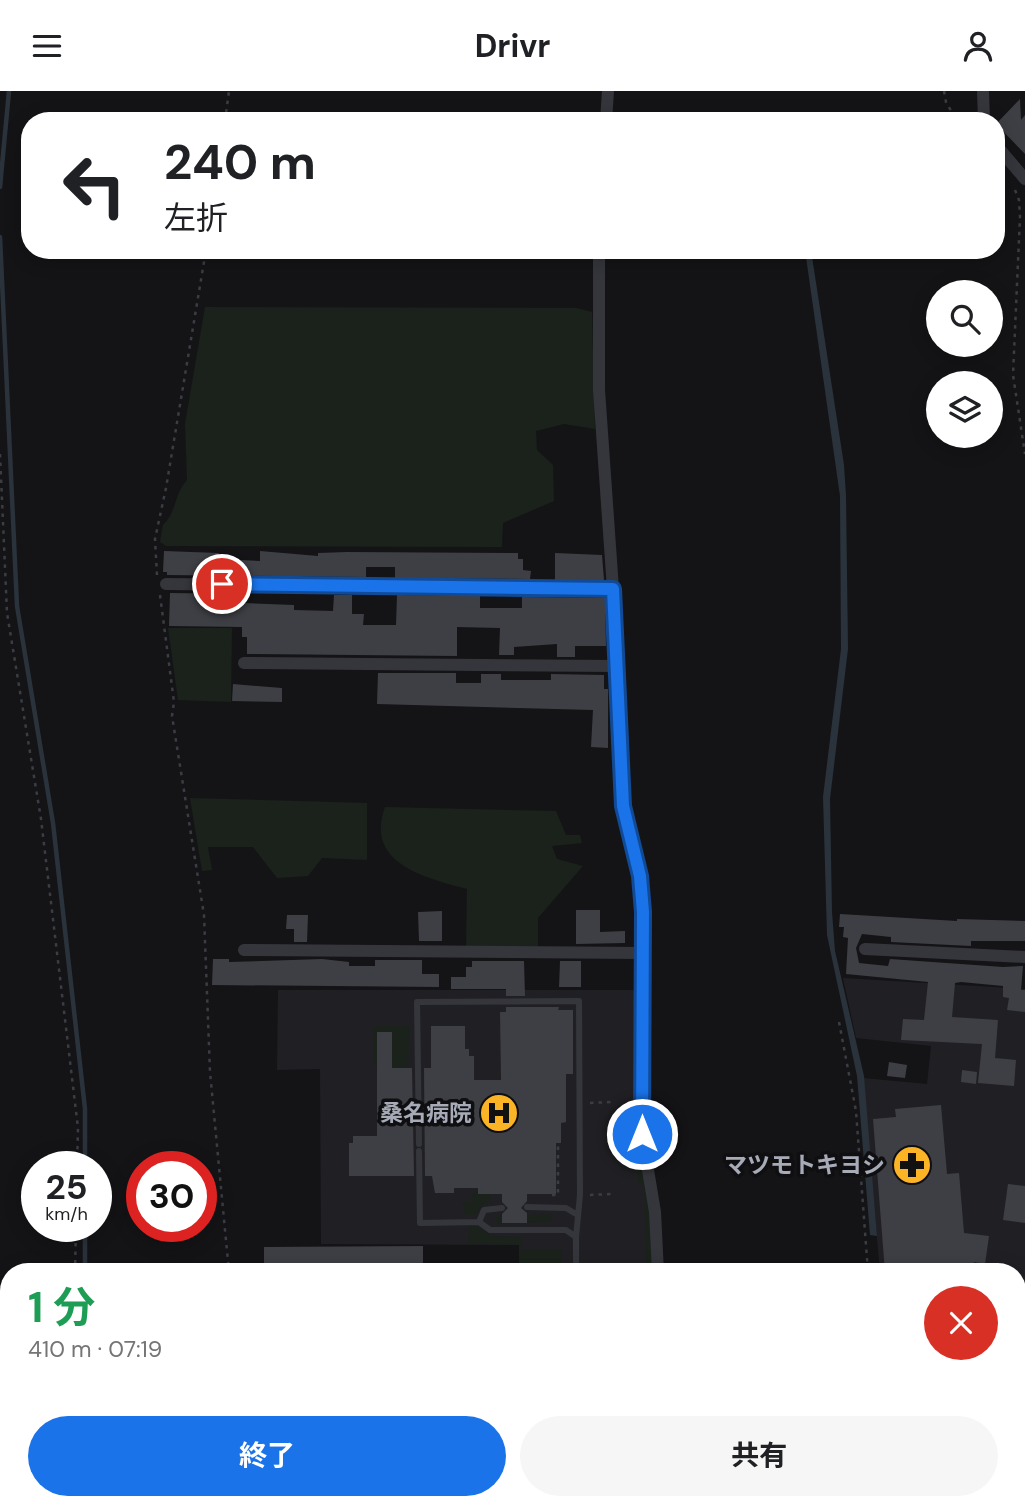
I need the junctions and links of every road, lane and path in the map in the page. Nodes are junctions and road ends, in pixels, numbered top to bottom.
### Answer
1 (229, 91) edge
2 (608, 91) edge
3 (944, 91) edge
4 (983, 91) edge
5 (226, 112) edge
6 (607, 112) edge
7 (952, 112) edge
8 (984, 112) edge
9 (1005, 156) edge
10 (1025, 179) edge
11 (1013, 187) dead end
12 (204, 259) edge
13 (599, 259) edge
14 (0, 454) edge
15 (1025, 454) edge
16 (166, 584) dead end
17 (613, 589) junction
18 (244, 663) dead end
19 (616, 666) junction
20 (865, 949) dead end
21 (244, 950) dead end
22 (643, 953) junction
23 (1025, 957) edge
24 (839, 1022) dead end
25 (558, 1144) dead end
26 (77, 1151) edge
27 (556, 1195) dead end
28 (527, 1207) dead end
29 (502, 1208) dead end
30 (576, 1214) junction
31 (479, 1222) junction
32 (576, 1237) junction
33 (76, 1242) edge
34 (75, 1263) edge
35 (228, 1263) edge
36 (576, 1263) edge
37 (658, 1263) edge
38 (867, 1263) edge

1 - 5 path
2 - 6 street
3 - 7 path
4 - 8 street
9 - 10 street
11 - 15 path
12 - 35 path
13 - 17 street
14 - 26 path
16 - 17 street
17 - 19 street
18 - 19 street
19 - 22 street
20 - 23 street
21 - 22 street
22 - 37 street
24 - 38 path
25 - 27 path
28 - 30 lane
29 - 31 lane
30 - 31 lane
30 - 32 lane
31 - 32 lane
32 - 36 lane
33 - 34 path

